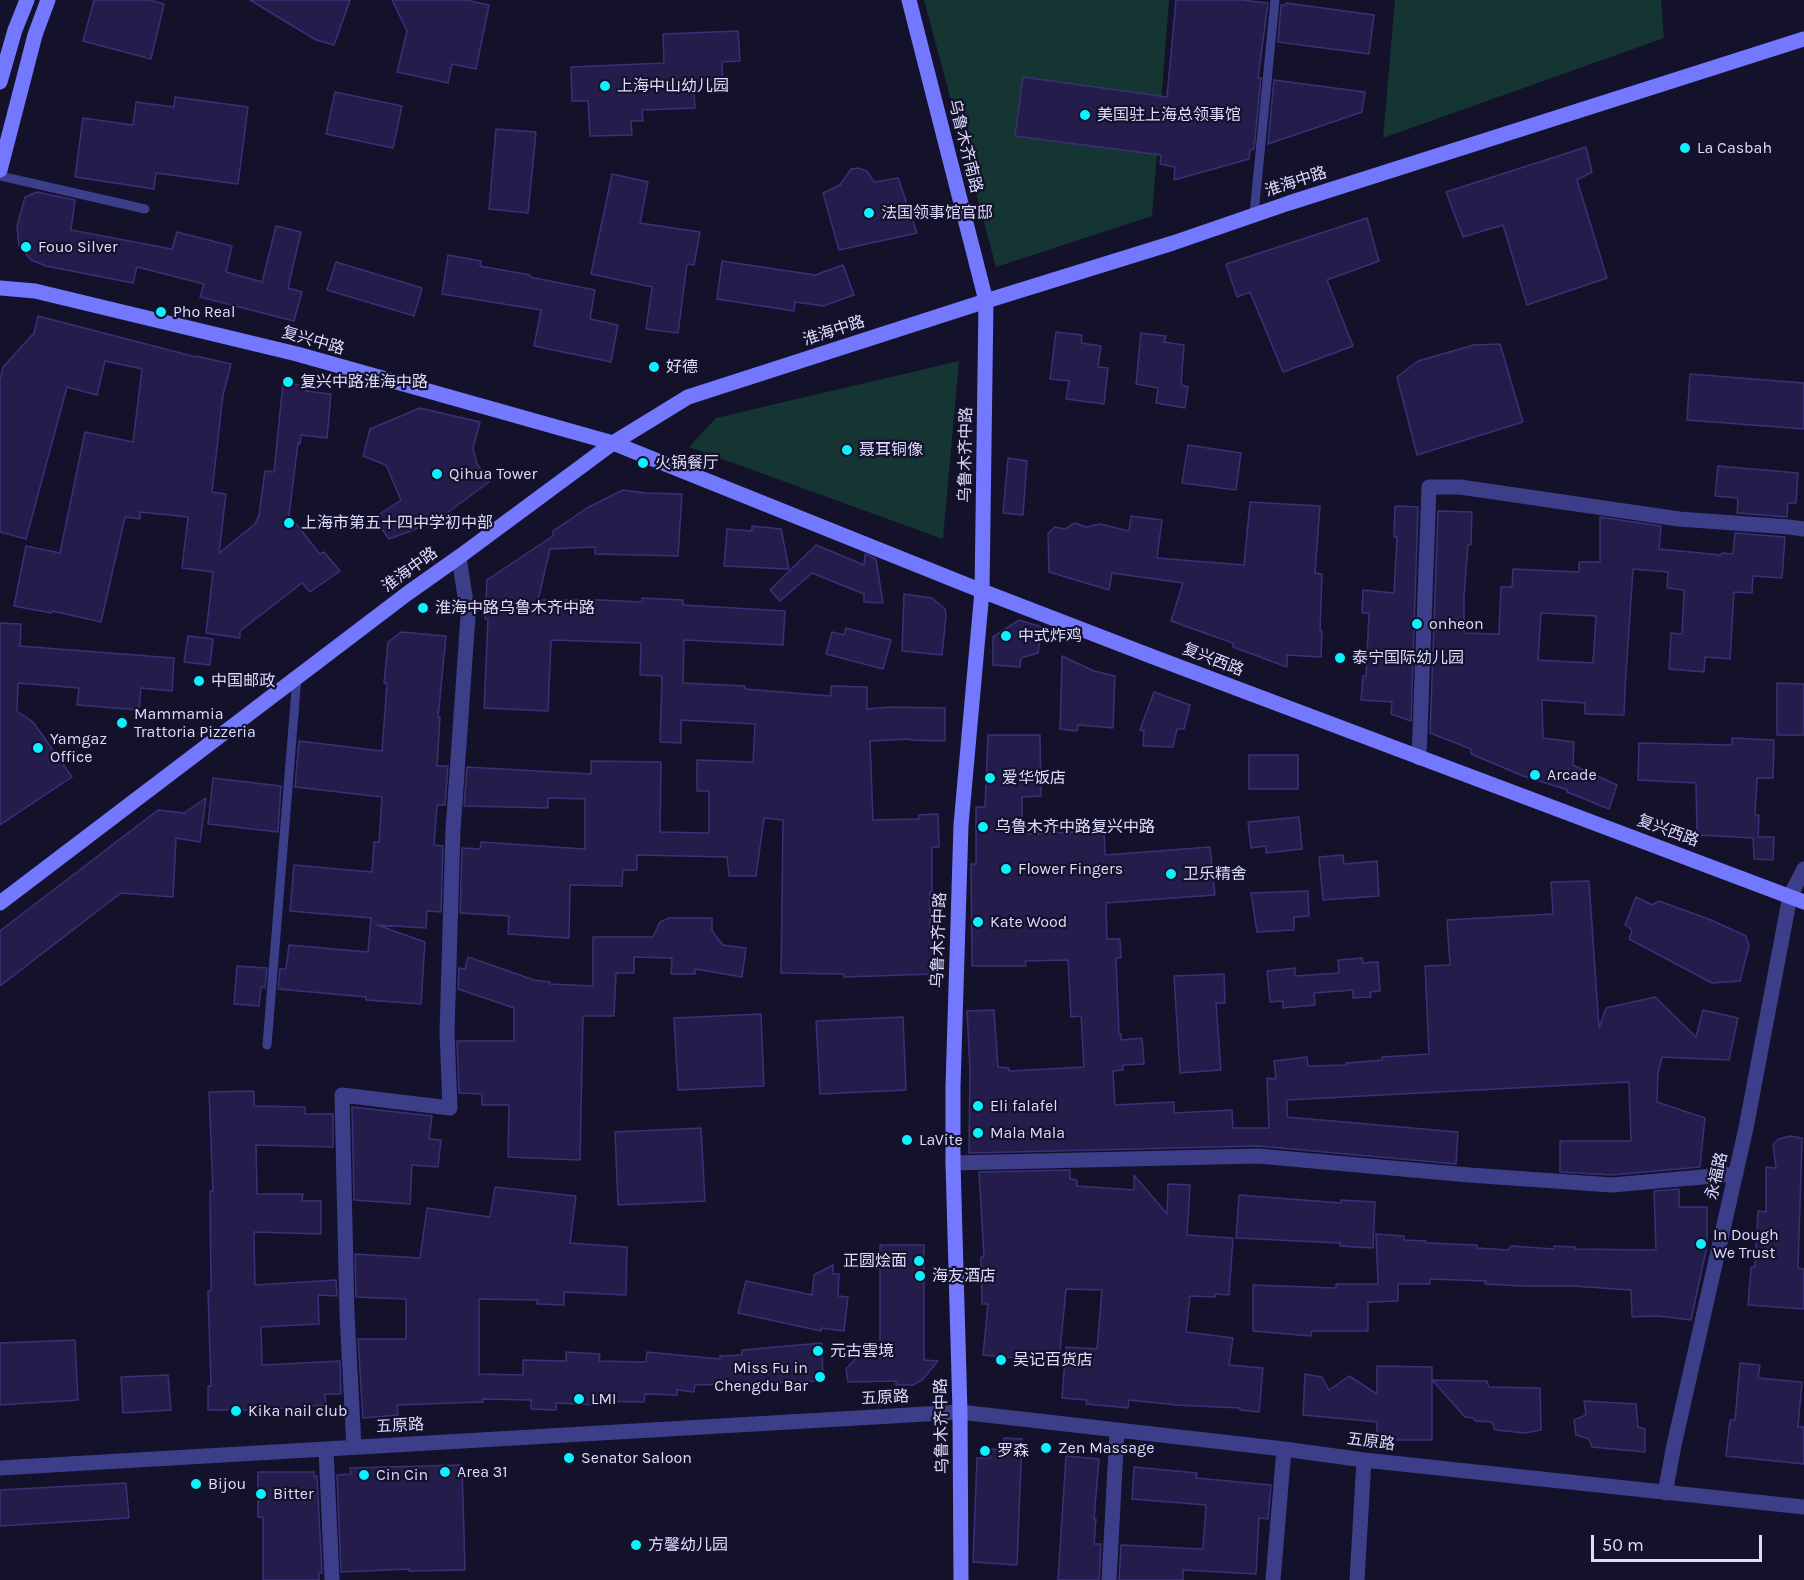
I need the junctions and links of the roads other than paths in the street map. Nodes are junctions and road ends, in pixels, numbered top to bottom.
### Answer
1 (27, 0) edge
2 (48, 0) edge
3 (909, 0) edge
4 (1275, 0) edge
5 (1804, 39) edge
6 (0, 82) edge
7 (0, 170) edge
8 (0, 176) edge
9 (145, 209) dead end
10 (1254, 214) junction
11 (0, 288) edge
12 (986, 301) junction
13 (613, 443) junction
14 (1804, 529) edge
15 (459, 557) junction
16 (982, 591) junction
17 (297, 677) junction
18 (1419, 758) junction
19 (1804, 869) edge
20 (1797, 899) edge
21 (0, 903) edge
22 (267, 1045) dead end
23 (953, 1163) junction
24 (1736, 1174) junction
25 (960, 1412) junction
26 (1117, 1431) junction
27 (354, 1447) junction
28 (326, 1449) junction
29 (1284, 1449) junction
30 (1364, 1460) junction
31 (0, 1468) edge
32 (1665, 1493) junction
33 (1804, 1507) edge
34 (332, 1580) edge
35 (961, 1580) edge
36 (1109, 1580) edge
37 (1273, 1580) edge
38 (1357, 1580) edge

1 - 6 main road
2 - 7 main road
3 - 12 main road, 乌鲁木齐南路
4 - 10 lane
5 - 10 main road, 淮海中路
8 - 9 lane
10 - 12 main road, 淮海中路
11 - 13 main road, 复兴中路
12 - 13 main road, 淮海中路
12 - 16 main road, 乌鲁木齐中路
13 - 15 main road, 淮海中路
13 - 16 main road, 复兴西路
14 - 18 street
15 - 17 main road, 淮海中路
15 - 27 street
16 - 18 main road, 复兴西路
16 - 23 main road, 乌鲁木齐中路
17 - 21 main road, 淮海中路
17 - 22 lane
18 - 20 main road, 复兴西路
19 - 20 street, 永福路
20 - 24 street, 永福路
23 - 24 street
23 - 25 main road, 乌鲁木齐中路
24 - 32 street, 永福路
25 - 26 street, 五原路
25 - 27 street, 五原路
25 - 35 main road, 乌鲁木齐中路
26 - 29 street, 五原路
26 - 36 street
27 - 28 street, 五原路
28 - 31 street, 五原路
28 - 34 street
29 - 30 street, 五原路
29 - 37 street
30 - 32 street, 五原路
30 - 38 street
32 - 33 street, 五原路

